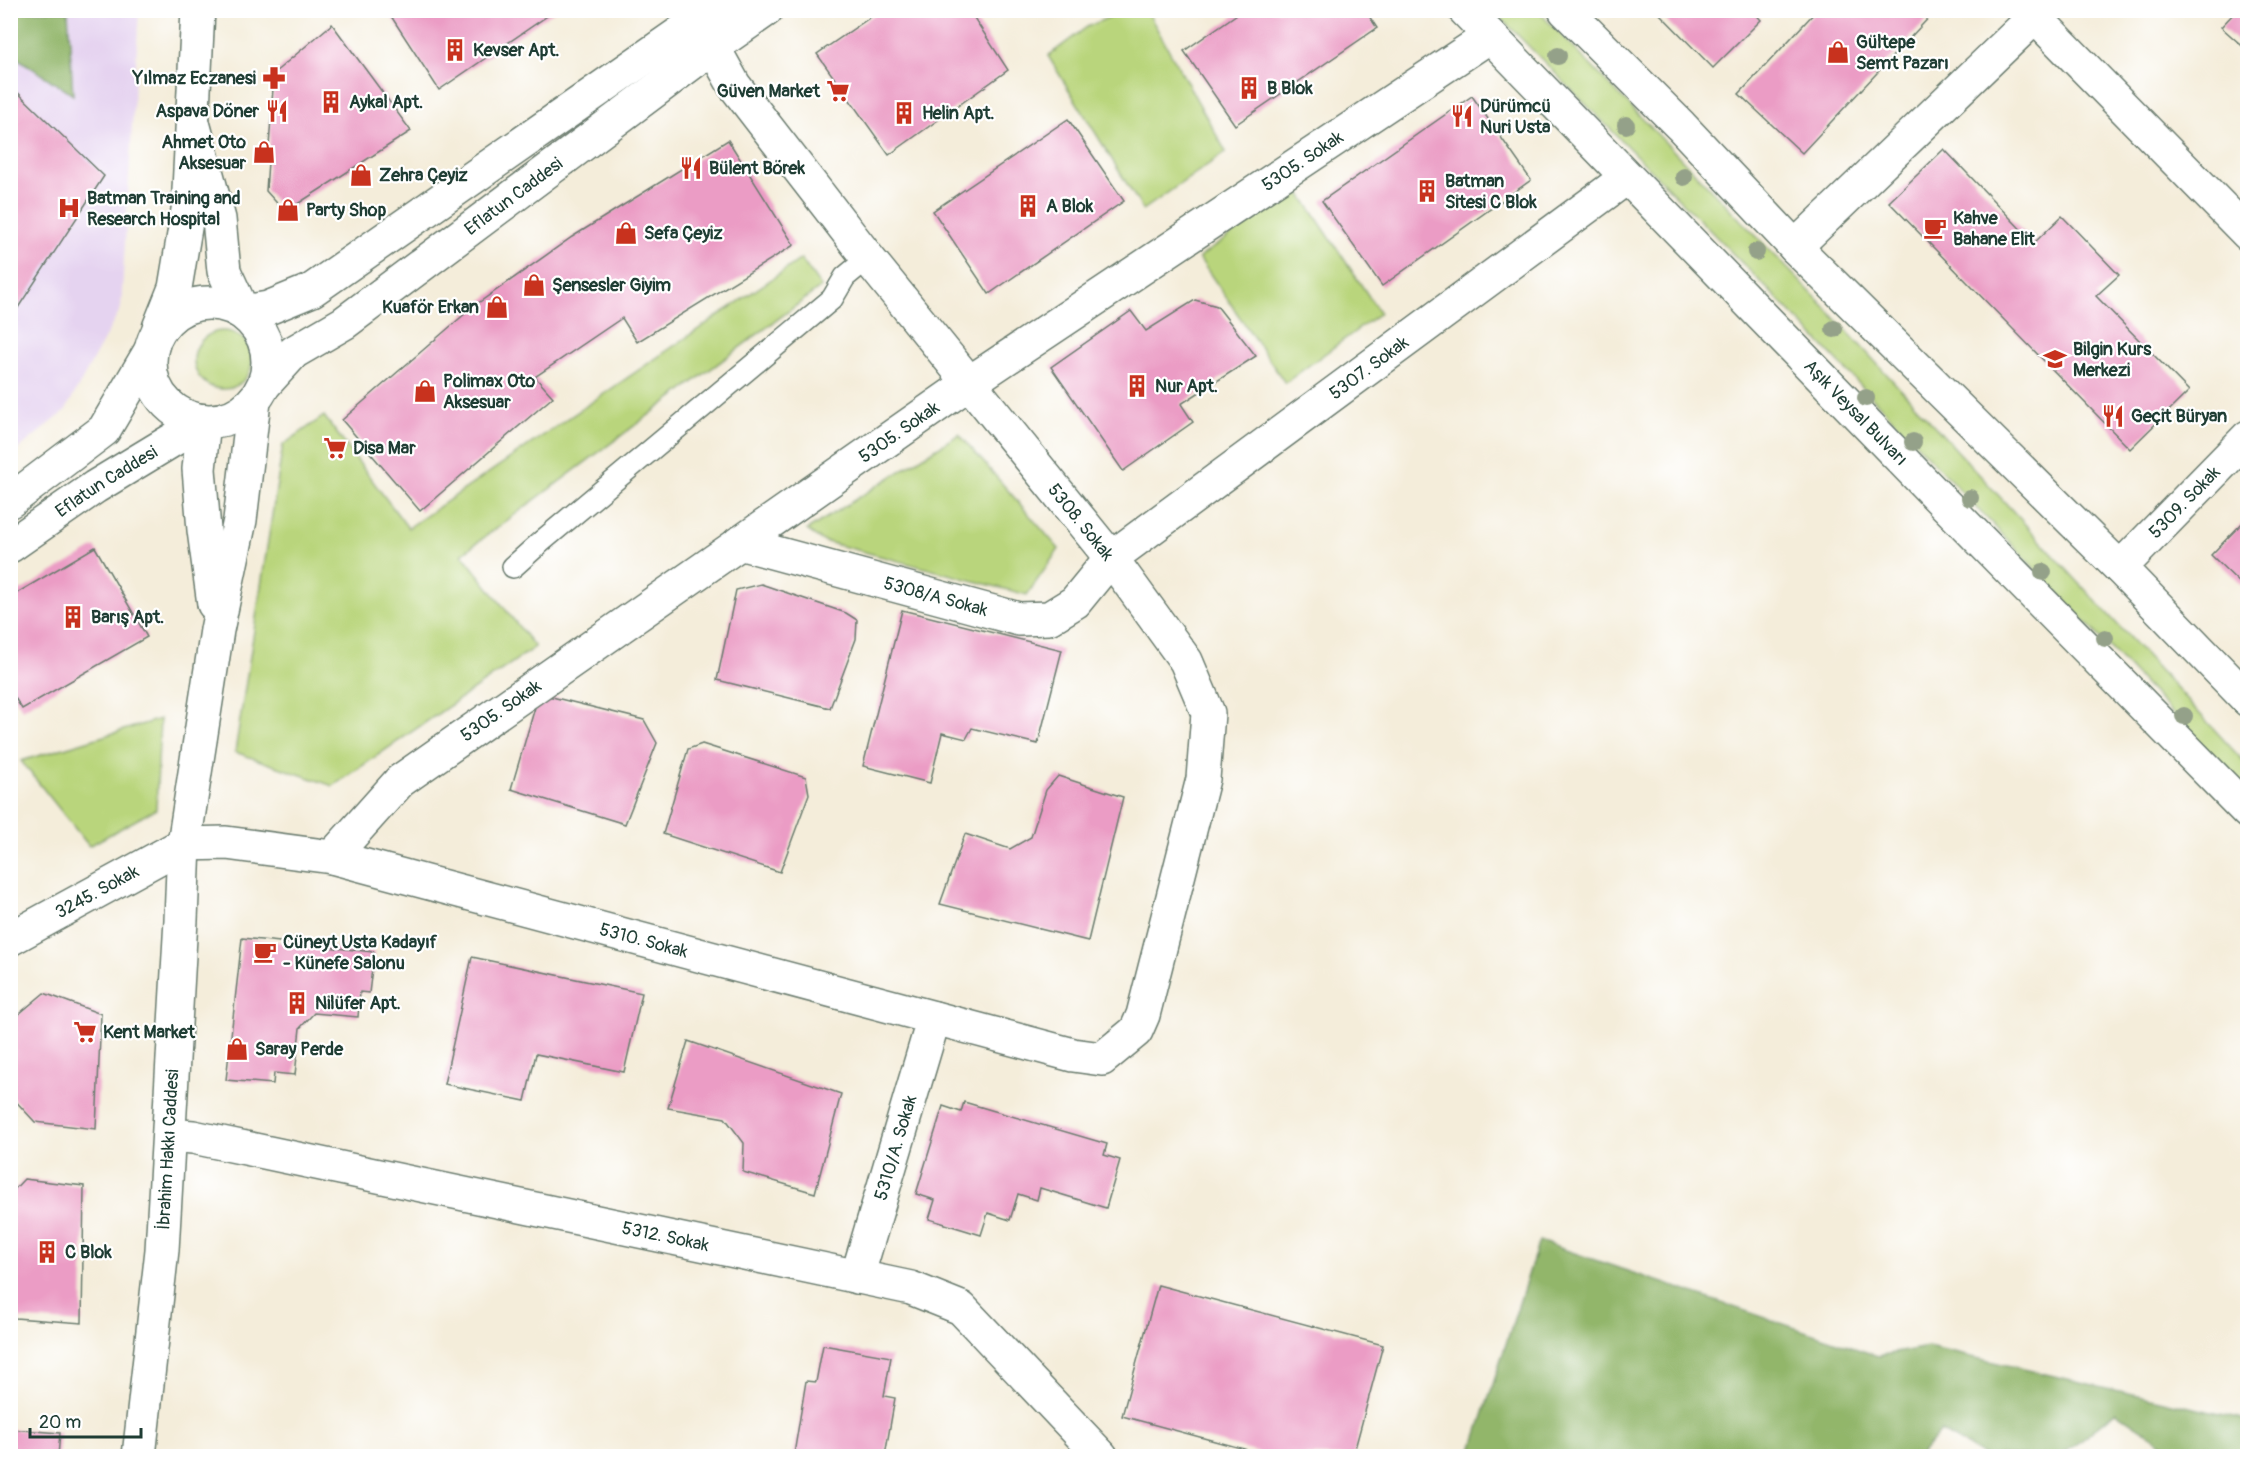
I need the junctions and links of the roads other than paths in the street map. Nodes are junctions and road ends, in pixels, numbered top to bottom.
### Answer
1 (198, 10) edge
2 (713, 10) edge
3 (766, 10) edge
4 (1465, 10) edge
5 (1564, 10) edge
6 (2038, 14) edge
7 (1490, 36) junction
8 (713, 47) junction
9 (192, 119) junction
10 (1626, 178) junction
11 (2247, 234) edge
12 (1795, 247) junction
13 (868, 258) junction
14 (243, 312) junction
15 (154, 341) junction
16 (969, 383) junction
17 (259, 393) junction
18 (204, 422) junction
19 (2247, 437) edge
20 (10, 501) edge
21 (739, 543) junction
22 (10, 546) edge
23 (1111, 558) junction
24 (513, 567) dead end
25 (2120, 568) junction
26 (217, 630) junction
27 (2247, 700) edge
28 (2247, 812) edge
29 (183, 844) junction
30 (332, 857) junction
31 (10, 939) edge
32 (934, 1018) junction
33 (1102, 1059) joint
34 (169, 1135) junction
35 (857, 1277) junction
36 (139, 1456) edge
37 (1101, 1456) edge

1 - 9 street
2 - 14 street, Eflatun Caddesi
3 - 8 street, Eflatun Caddesi
4 - 7 street, Aşık Veysal Bulvarı
5 - 12 street
6 - 11 street
6 - 12 street
7 - 10 street, Aşık Veysal Bulvarı
7 - 16 street, 5305. Sokak
8 - 13 street, 5308. Sokak
8 - 17 street, Eflatun Caddesi
9 - 14 street
9 - 15 street
10 - 23 street, 5307. Sokak
10 - 28 street, Aşık Veysal Bulvarı
12 - 25 street
13 - 16 street, 5308. Sokak
13 - 24 lane
14 - 15 street
14 - 17 street
15 - 18 street
15 - 20 street
16 - 21 street, 5305. Sokak
16 - 23 street, 5308. Sokak
17 - 18 street
17 - 26 street
18 - 22 street, Eflatun Caddesi
18 - 26 street
19 - 25 street, 5309. Sokak
21 - 23 street, 5308/A Sokak
21 - 30 street, 5305. Sokak
23 - 33 street, 5308. Sokak
25 - 27 street
26 - 29 street, İbrahim Hakkı Caddesi
29 - 30 street, 5310. Sokak
29 - 31 street, 3245. Sokak
29 - 34 street, İbrahim Hakkı Caddesi
30 - 32 street, 5310. Sokak
32 - 33 street, 5310. Sokak
32 - 35 street, 5310/A. Sokak
34 - 35 street, 5312. Sokak
34 - 36 street, İbrahim Hakkı Caddesi
35 - 37 street, 5312. Sokak

